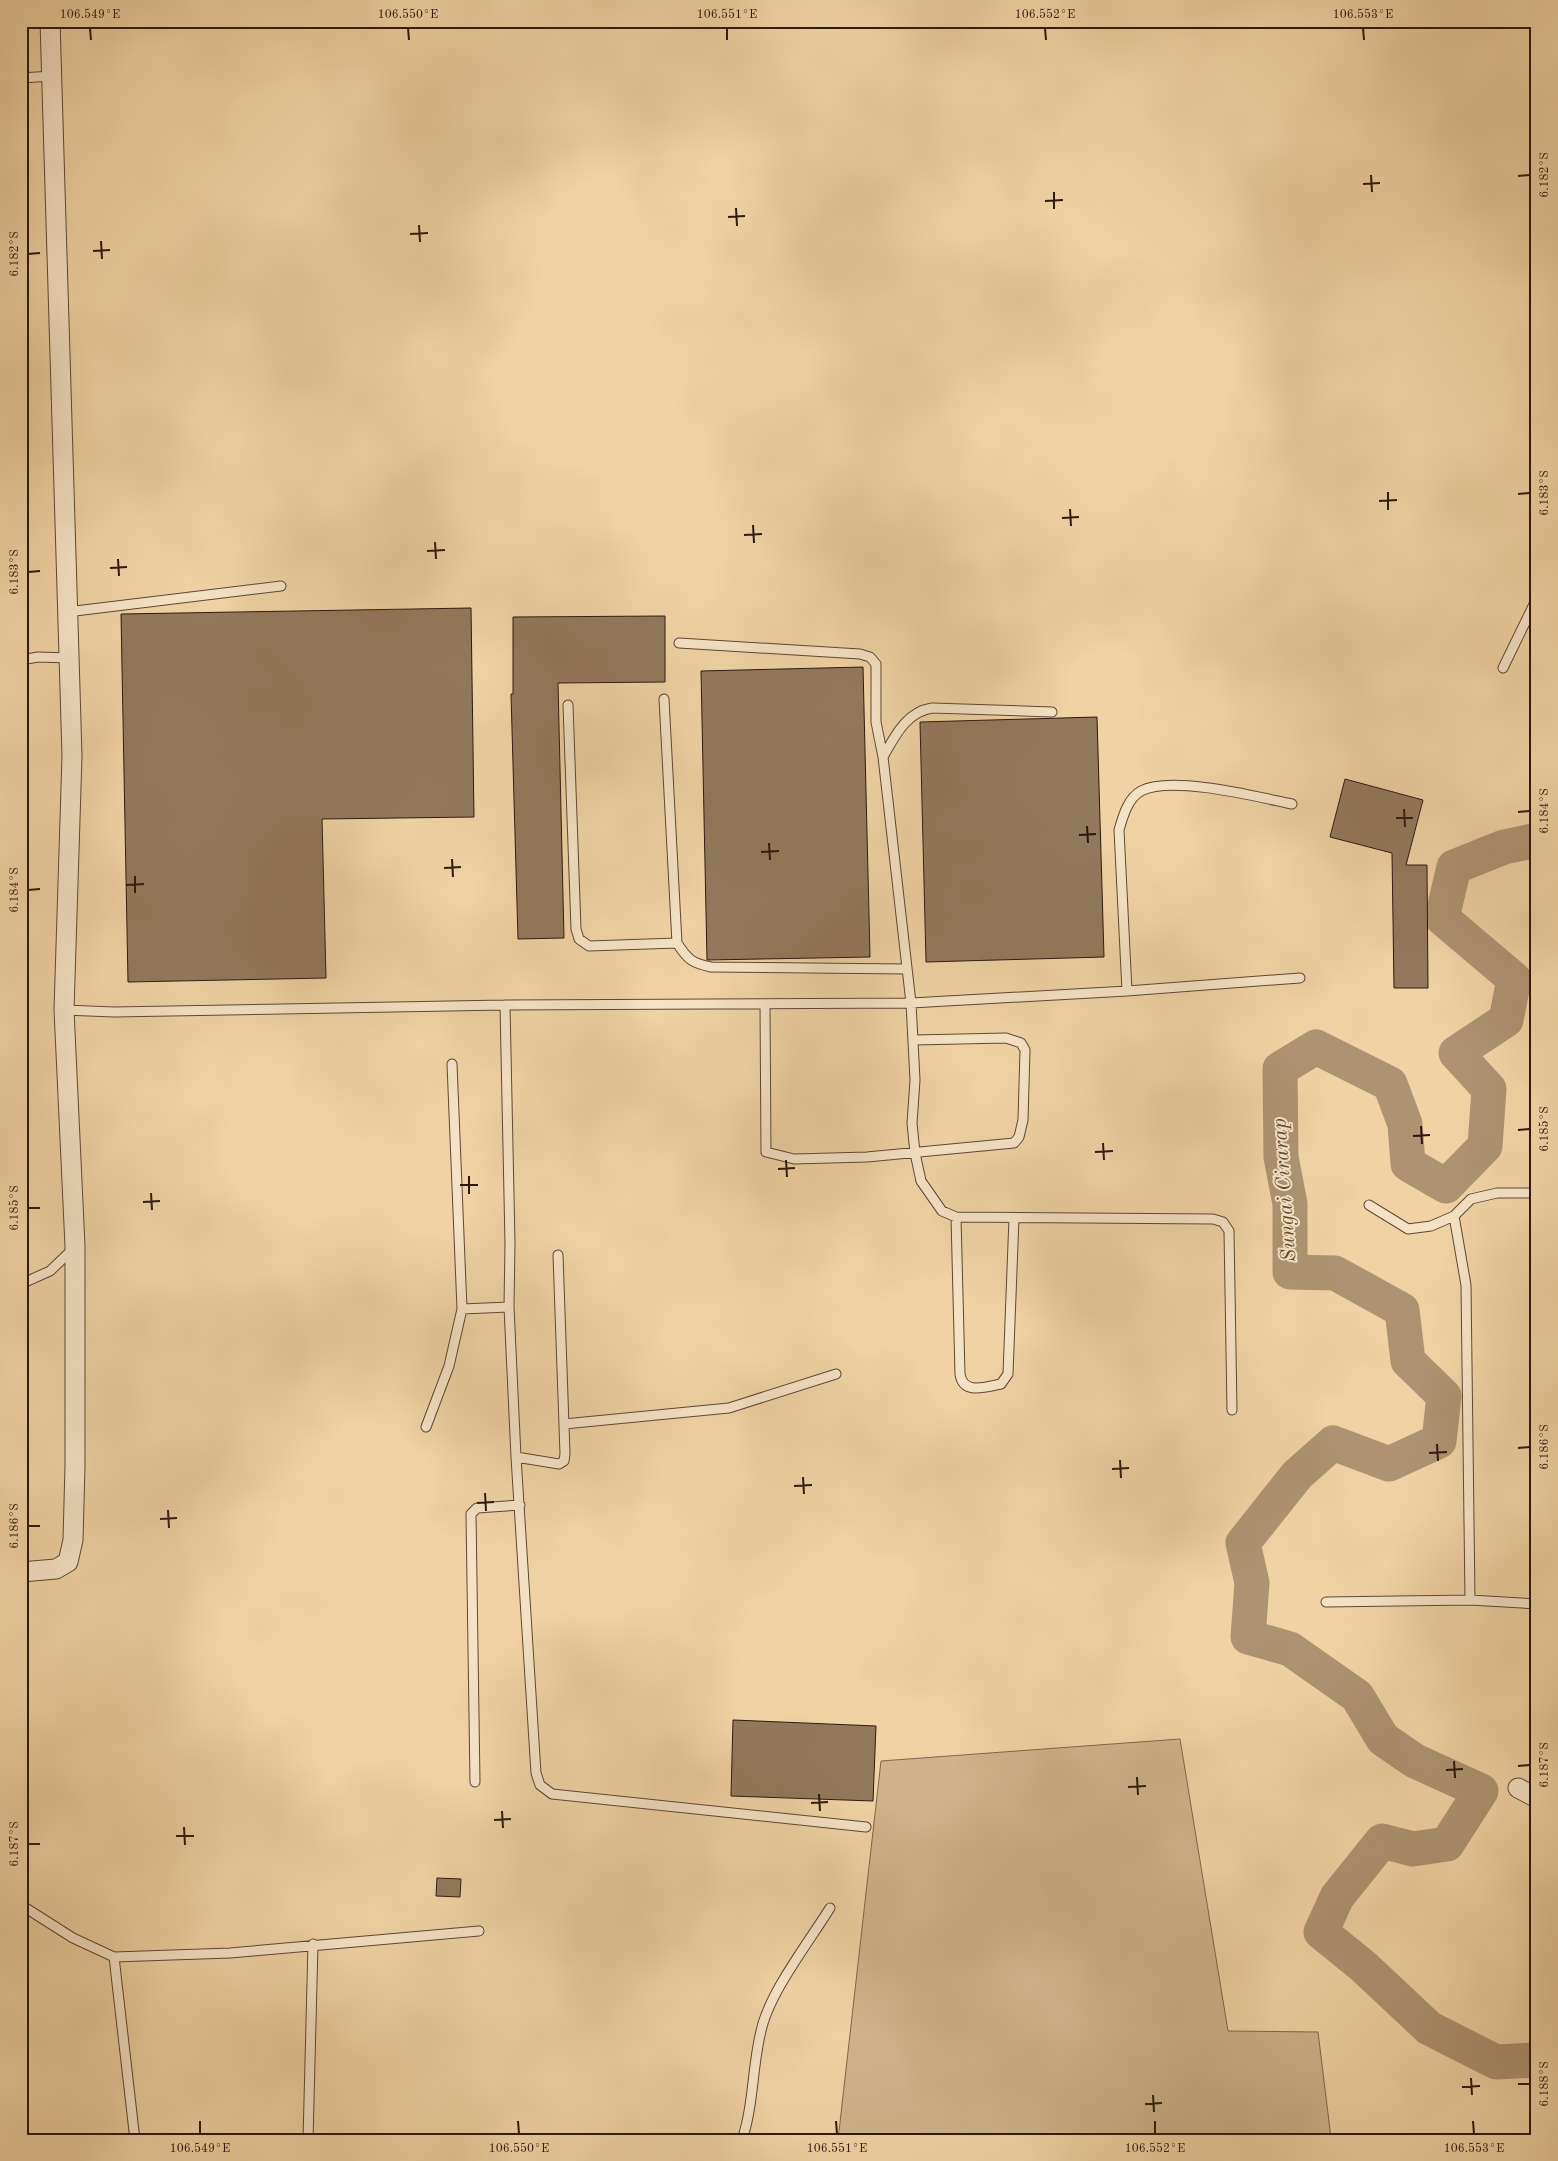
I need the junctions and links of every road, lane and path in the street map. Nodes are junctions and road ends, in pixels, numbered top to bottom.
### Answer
1 (50, 21) edge
2 (52, 76) junction
3 (21, 78) edge
4 (281, 586) dead end
5 (1537, 598) edge
6 (67, 612) junction
7 (679, 643) dead end
8 (69, 658) junction
9 (21, 660) edge
10 (1503, 668) dead end
11 (664, 699) dead end
12 (568, 705) dead end
13 (1052, 712) dead end
14 (883, 757) junction
15 (1292, 804) dead end
16 (677, 943) junction
17 (906, 969) junction
18 (1300, 978) dead end
19 (1127, 991) junction
20 (765, 1004) junction
21 (912, 1004) junction
22 (505, 1005) junction
23 (64, 1010) junction
24 (914, 1040) junction
25 (452, 1064) dead end
26 (915, 1153) junction
27 (1537, 1193) edge
28 (1369, 1205) dead end
29 (1454, 1216) junction
30 (956, 1217) junction
31 (1014, 1218) junction
32 (75, 1246) junction
33 (558, 1255) dead end
34 (21, 1284) edge
35 (509, 1307) junction
36 (462, 1309) junction
37 (836, 1374) dead end
38 (1232, 1410) dead end
39 (564, 1424) junction
40 (426, 1427) dead end
41 (516, 1457) junction
42 (520, 1504) junction
43 (21, 1572) edge
44 (1470, 1600) junction
45 (1326, 1602) dead end
46 (1537, 1604) edge
47 (476, 1782) dead end
48 (1518, 1788) dead end
49 (1537, 1798) edge
50 (866, 1827) dead end
51 (21, 1905) edge
52 (830, 1908) dead end
53 (479, 1931) dead end
54 (313, 1944) junction
55 (114, 1957) junction
56 (134, 2140) edge
57 (308, 2140) edge
58 (742, 2140) edge

1 - 2 street
2 - 3 lane
2 - 6 street
4 - 6 lane
5 - 10 lane
6 - 8 street
7 - 14 lane
8 - 9 lane
8 - 23 street
11 - 16 lane
12 - 16 lane
13 - 14 lane
14 - 17 lane
15 - 19 lane
16 - 17 lane
17 - 21 lane
18 - 19 lane
19 - 21 lane
20 - 21 lane
20 - 22 lane
20 - 26 lane
21 - 24 lane
22 - 23 lane
22 - 35 lane
23 - 32 street
24 - 26 lane
24 - 26 lane
25 - 36 lane
26 - 30 lane
27 - 29 lane
28 - 29 lane
29 - 44 lane
30 - 31 lane
30 - 31 lane
31 - 38 lane
32 - 34 lane
32 - 43 street
33 - 39 lane
35 - 36 lane
35 - 41 lane
36 - 40 lane
37 - 39 lane
39 - 41 lane
41 - 42 lane
42 - 47 lane
42 - 50 lane
44 - 45 lane
44 - 46 lane
48 - 49 street
51 - 55 lane
52 - 58 lane
53 - 54 lane
54 - 55 lane
54 - 57 lane
55 - 56 lane

